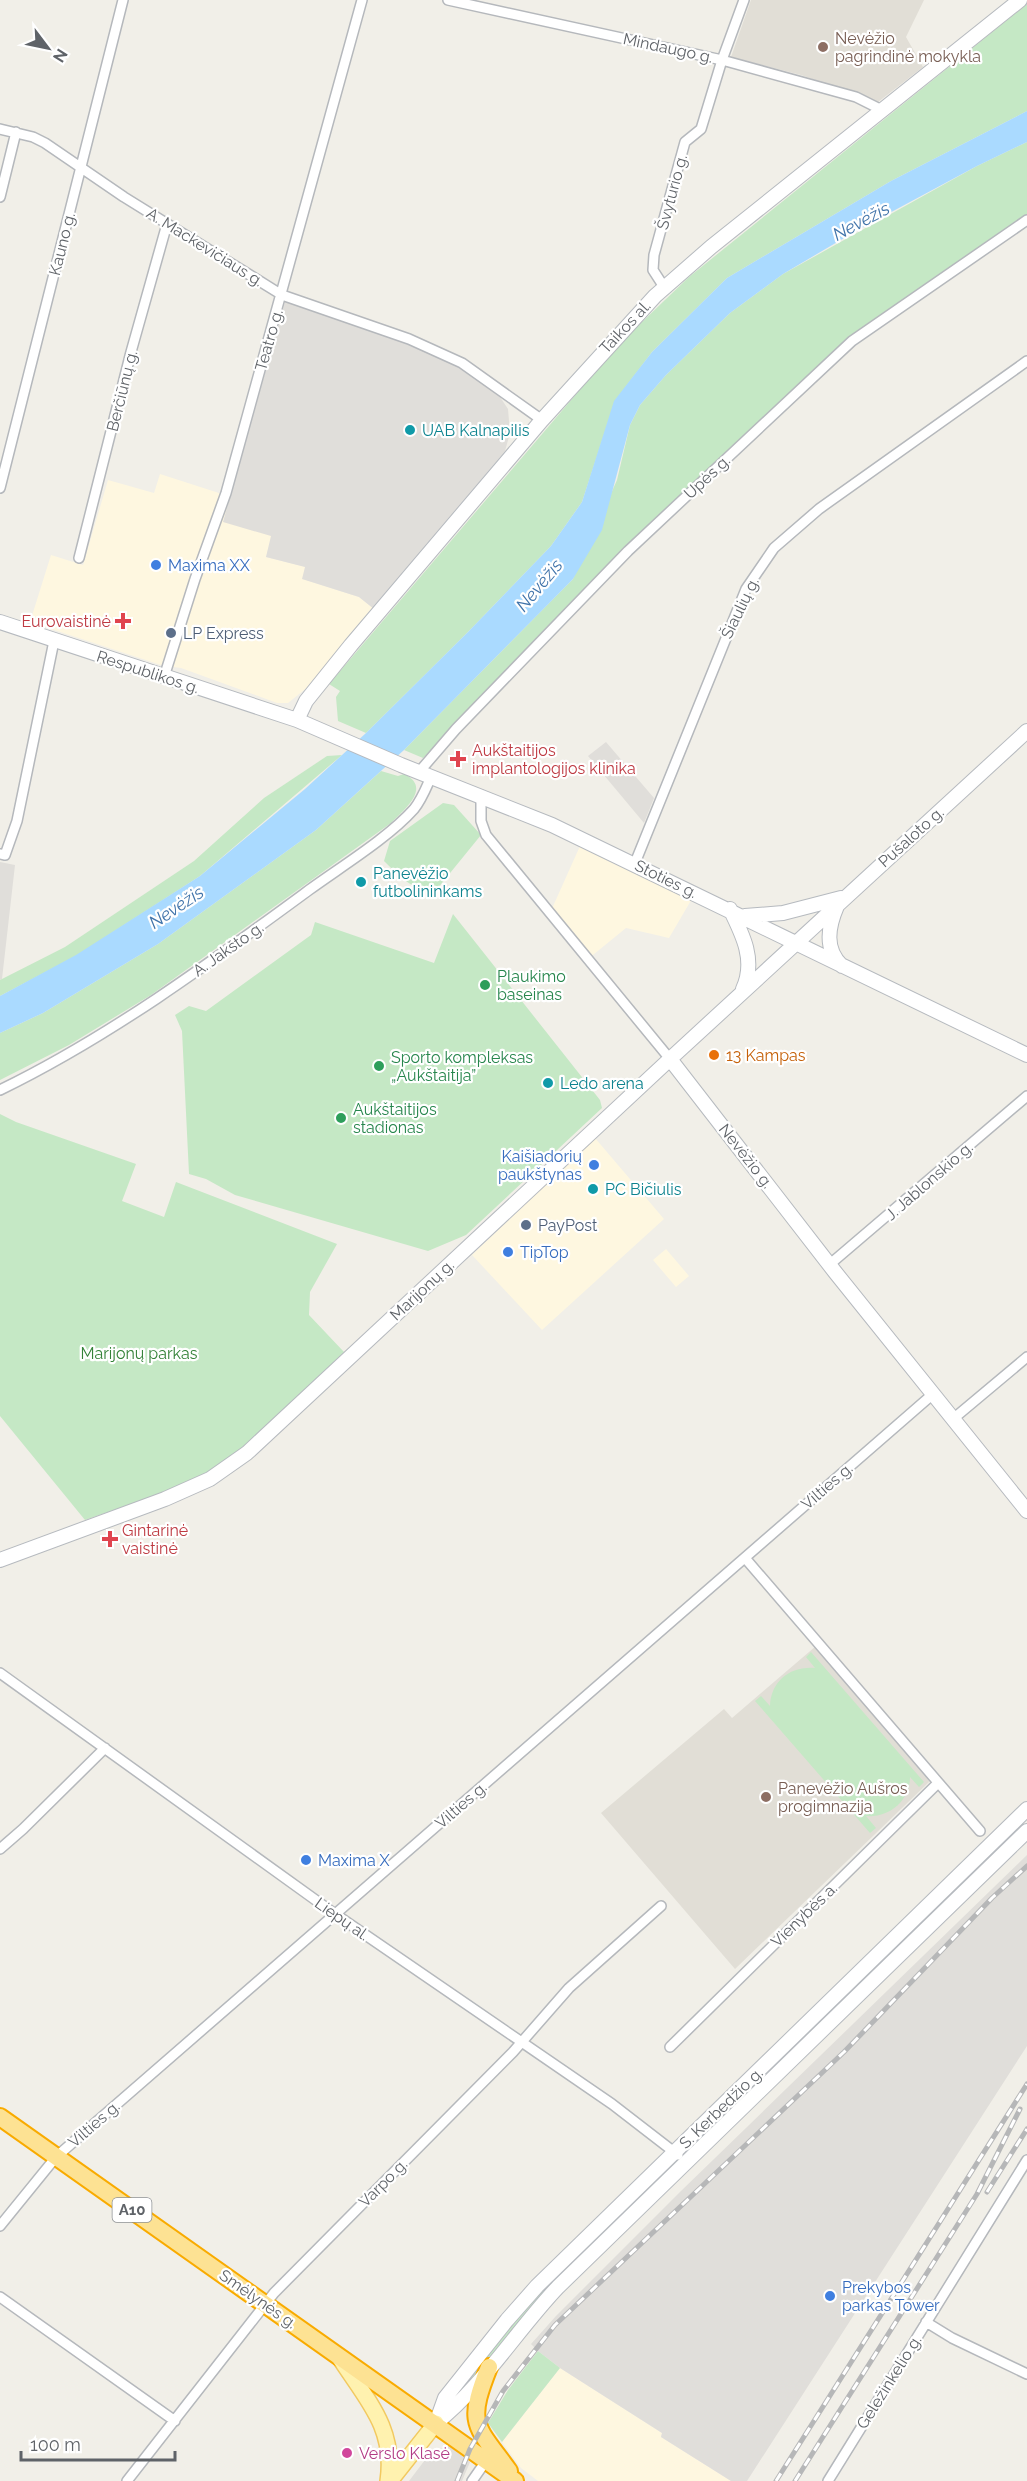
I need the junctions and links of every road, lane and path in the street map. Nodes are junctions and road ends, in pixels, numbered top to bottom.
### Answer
1 (123, 0) edge
2 (362, 0) edge
3 (448, 0) edge
4 (744, 0) edge
5 (1020, 0) edge
6 (722, 60) junction
7 (884, 111) junction
8 (0, 129) edge
9 (16, 132) junction
10 (81, 169) junction
11 (0, 196) edge
12 (1027, 220) edge
13 (167, 224) junction
14 (664, 287) junction
15 (282, 295) junction
16 (1027, 361) edge
17 (542, 420) junction
18 (0, 488) edge
19 (79, 558) dead end
20 (0, 622) edge
21 (54, 641) junction
22 (164, 677) junction
23 (297, 720) junction
24 (1027, 731) edge
25 (425, 774) junction
26 (481, 795) junction
27 (0, 854) edge
28 (635, 863) junction
29 (842, 900) junction
30 (736, 913) junction
31 (795, 944) junction
32 (843, 967) junction
33 (741, 993) junction
34 (1027, 1055) edge
35 (670, 1059) junction
36 (0, 1090) edge
37 (1027, 1096) edge
38 (830, 1264) junction
39 (1027, 1357) edge
40 (933, 1394) junction
41 (953, 1419) junction
42 (1027, 1511) edge
43 (745, 1558) junction
44 (0, 1560) edge
45 (0, 1673) edge
46 (105, 1748) junction
47 (938, 1783) junction
48 (1027, 1809) edge
49 (1027, 1830) edge
50 (980, 1831) dead end
51 (0, 1849) edge
52 (661, 1906) dead end
53 (335, 1914) junction
54 (521, 2044) junction
55 (670, 2047) dead end
56 (0, 2117) edge
57 (675, 2152) junction
58 (56, 2157) junction
59 (1027, 2160) edge
60 (686, 2163) junction
61 (0, 2226) edge
62 (0, 2297) edge
63 (264, 2303) junction
64 (926, 2322) junction
65 (336, 2354) junction
66 (489, 2367) junction
67 (1027, 2374) edge
68 (175, 2421) junction
69 (436, 2423) junction
70 (486, 2461) junction
71 (127, 2481) edge
72 (389, 2481) edge
73 (472, 2481) edge
74 (516, 2481) edge
75 (828, 2481) edge

1 - 10 street, Kauno g.
2 - 15 street, Teatro g.
3 - 6 street, Mindaugo g.
4 - 6 street, Švyturio g.
5 - 7 main road, Taikos al.
6 - 7 street, Mindaugo g.
6 - 14 street, Švyturio g.
7 - 14 main road, Taikos al.
8 - 9 street, A. Mackevičiaus g.
9 - 10 street, A. Mackevičiaus g.
9 - 11 street
10 - 13 street, A. Mackevičiaus g.
10 - 18 street, Kauno g.
12 - 25 street, Upės g.
13 - 15 street, A. Mackevičiaus g.
13 - 19 street, Berčiūnų g.
14 - 17 main road, Taikos al.
15 - 17 street, A. Mackevičiaus g.
15 - 22 street, Teatro g.
16 - 28 street, Šiaulių g.
17 - 23 main road, Taikos al.
20 - 21 main road, Respublikos g.
21 - 22 main road, Respublikos g.
21 - 27 street
22 - 23 main road, Respublikos g.
23 - 25 main road, Stoties g.
24 - 29 main road, Pušaloto g.
25 - 26 main road, Stoties g.
25 - 36 street, A. Jakšto g.
26 - 28 main road, Stoties g.
26 - 35 street, Nevėžio g.
28 - 30 main road, Stoties g.
29 - 30 main road
29 - 31 main road, Pušaloto g.
29 - 32 main road
30 - 31 main road, Stoties g.
30 - 33 main road
31 - 32 main road, Stoties g.
31 - 33 main road, Marijonų g.
32 - 34 main road, Stoties g.
33 - 35 main road, Marijonų g.
35 - 38 main road, Nevėžio g.
35 - 44 main road, Marijonų g.
37 - 38 street, J. Jablonskio g.
38 - 40 main road, Nevėžio g.
39 - 41 street
40 - 41 main road, Nevėžio g.
40 - 43 street, Vilties g.
41 - 42 main road, Nevėžio g.
43 - 47 street
43 - 53 street, Vilties g.
45 - 46 street, Liepų al.
46 - 51 street
46 - 53 street, Liepų al.
47 - 50 street
47 - 55 street, Vienybės a.
48 - 57 main road, S. Kerbedžio g.
49 - 60 main road, S. Kerbedžio g.
52 - 54 street, Varpo g.
53 - 54 street, Liepų al.
53 - 58 street, Vilties g.
54 - 57 street, Liepų al.
54 - 63 street, Varpo g.
56 - 58 highway, Smėlynės g. / A10
57 - 60 street, Liepų al.
57 - 69 main road, S. Kerbedžio g.
58 - 61 street, Vilties g.
58 - 63 highway, Smėlynės g. / A10
59 - 64 street, Geležinkelio g.
60 - 66 main road, S. Kerbedžio g.
62 - 68 street
63 - 65 highway, Smėlynės g. / A10
63 - 68 street, Varpo g.
64 - 67 street
64 - 75 street, Geležinkelio g.
65 - 69 highway, Smėlynės g. / A10
65 - 72 main road
66 - 69 main road, S. Kerbedžio g.
66 - 74 highway
68 - 71 street, Varpo g.
69 - 70 highway, Smėlynės g. / A10
69 - 72 main road, S. Kerbedžio g.
70 - 73 street
70 - 74 highway, Smėlynės g. / A10

